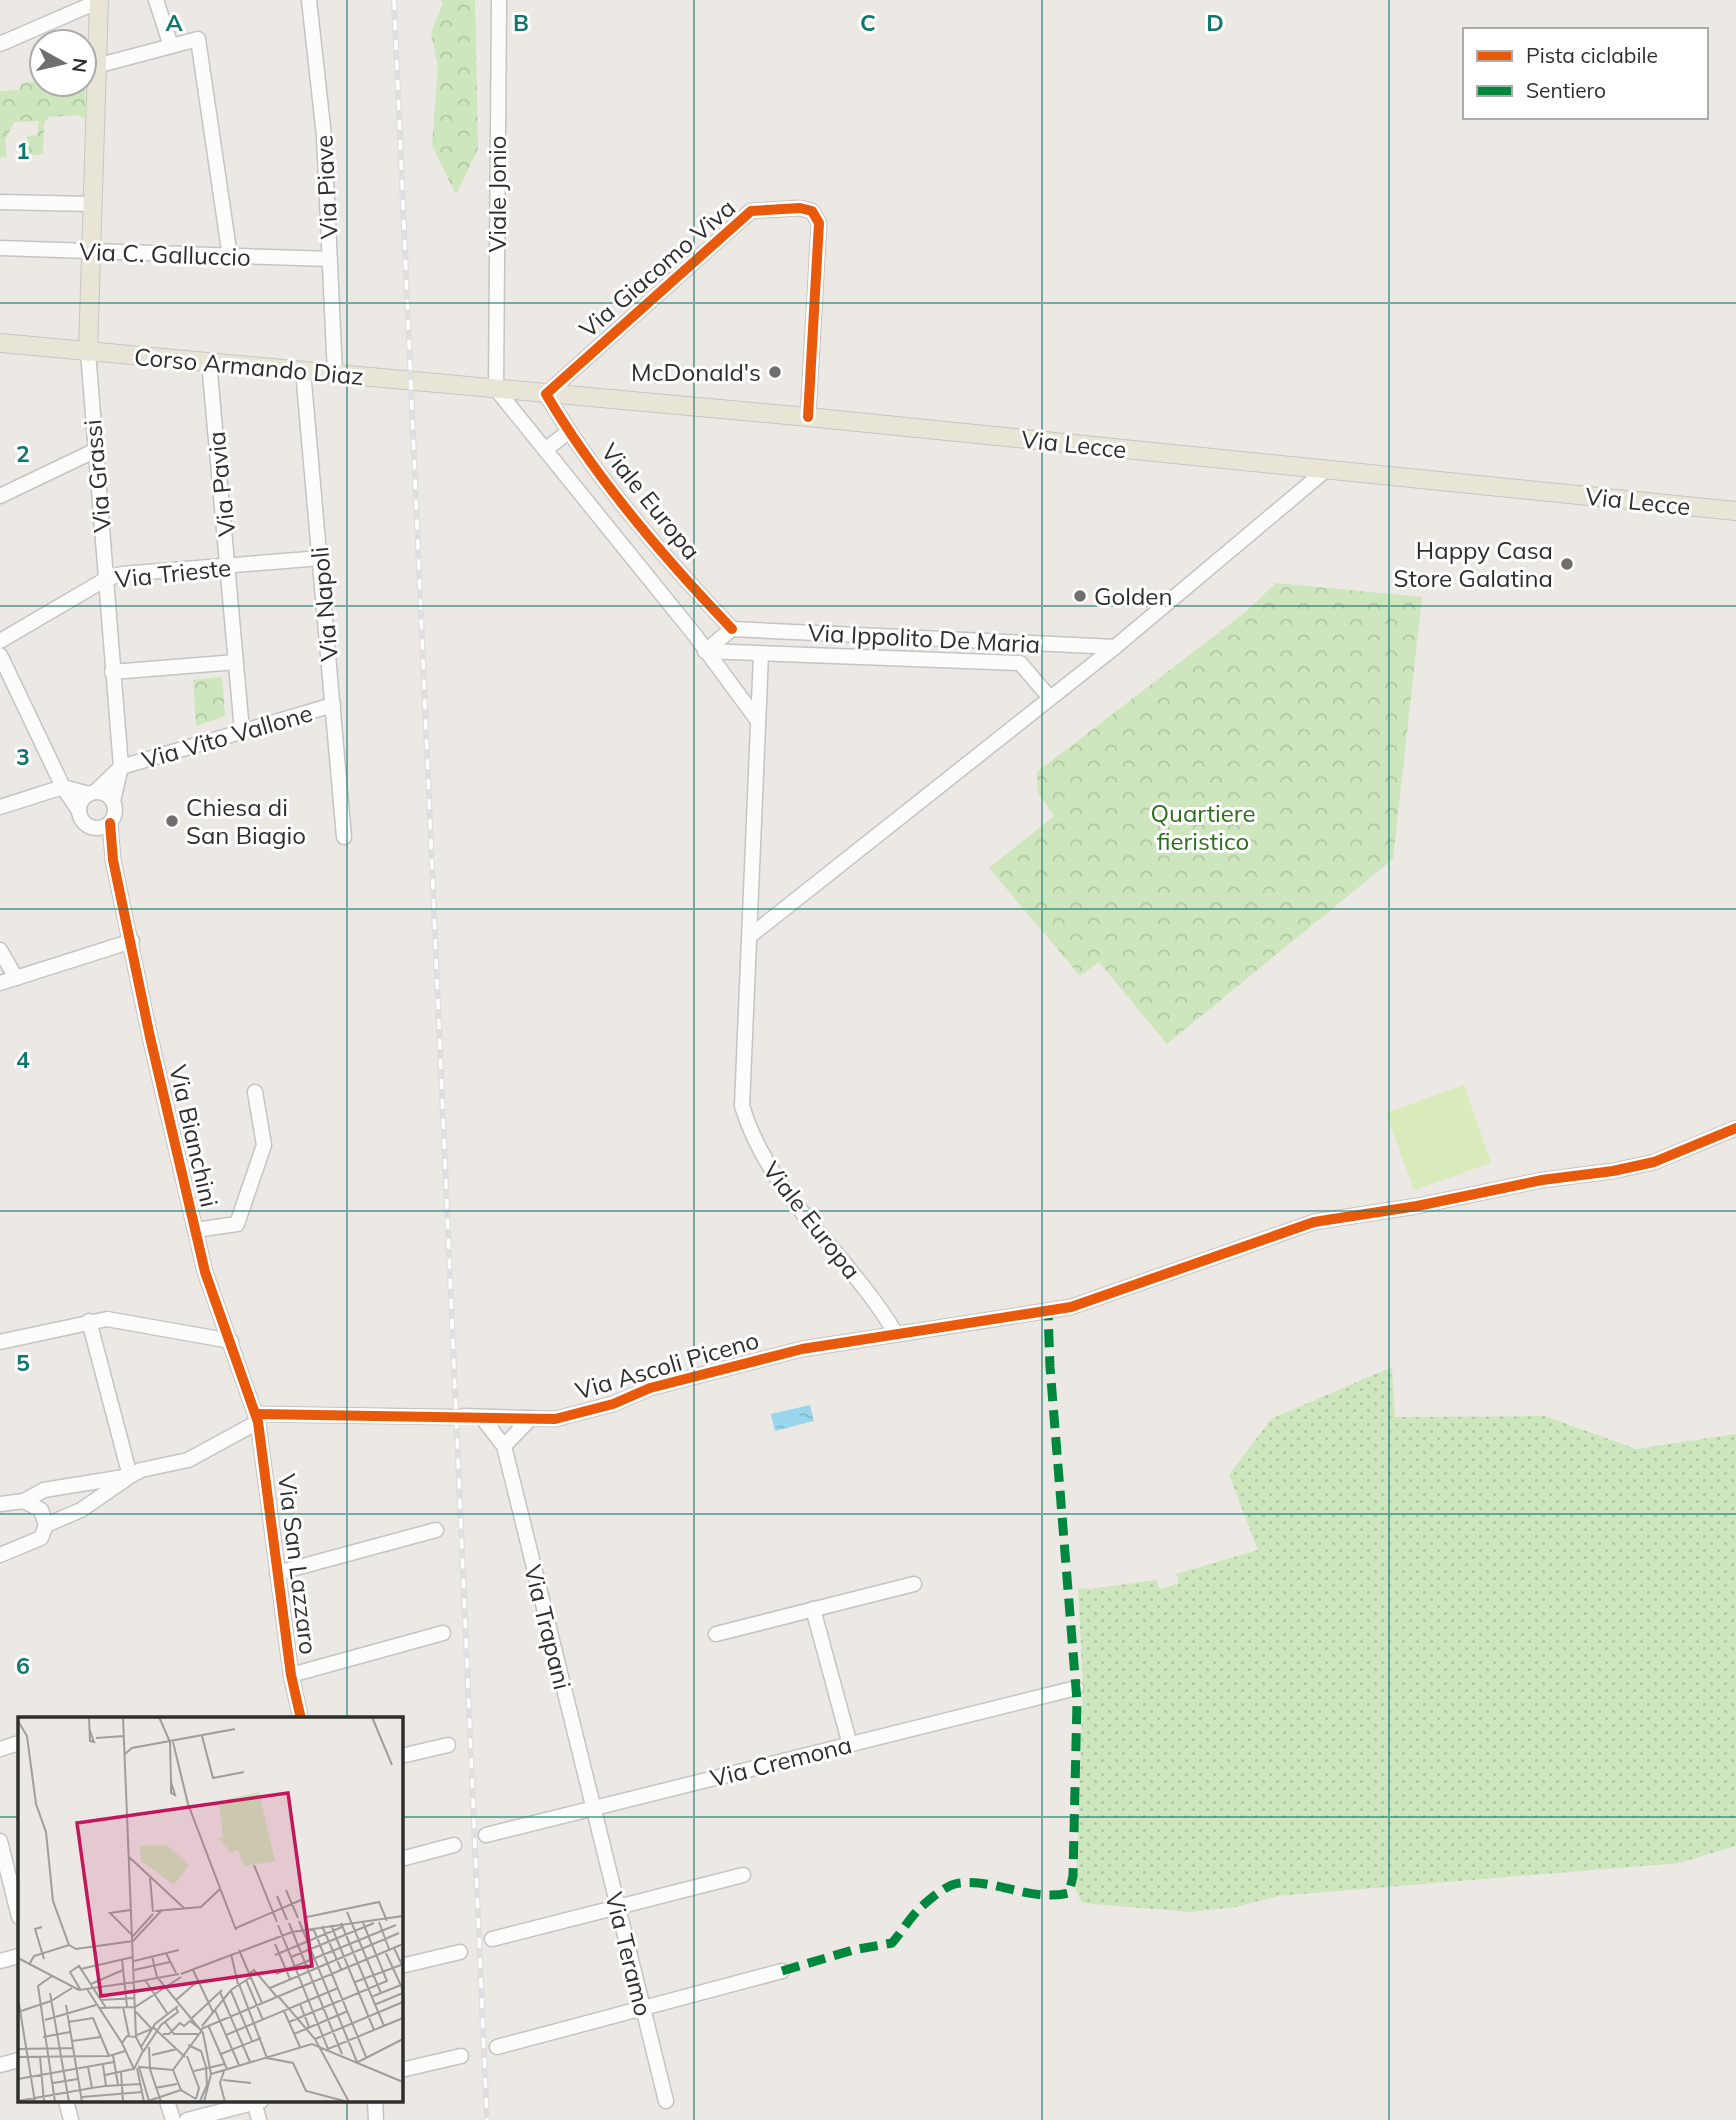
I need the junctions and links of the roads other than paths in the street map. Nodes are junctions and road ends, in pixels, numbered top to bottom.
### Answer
1 (156, 0) edge
2 (309, 0) edge
3 (499, 0) edge
4 (99, 1) edge
5 (98, 28) edge
6 (0, 44) edge
7 (171, 46) junction
8 (98, 65) edge
9 (95, 98) edge
10 (0, 202) edge
11 (91, 204) junction
12 (0, 248) edge
13 (90, 252) junction
14 (230, 257) junction
15 (330, 259) junction
16 (0, 343) edge
17 (88, 352) junction
18 (209, 362) junction
19 (303, 371) junction
20 (335, 374) junction
21 (411, 381) joint
22 (496, 388) junction
23 (546, 394) junction
24 (808, 418) junction
25 (568, 432) junction
26 (545, 450) junction
27 (94, 451) junction
28 (1328, 469) junction
29 (0, 496) edge
30 (1736, 511) edge
31 (321, 558) junction
32 (230, 566) junction
33 (106, 579) junction
34 (732, 629) junction
35 (0, 641) edge
36 (1021, 642) junction
37 (1115, 647) junction
38 (705, 651) junction
39 (761, 654) junction
40 (0, 655) edge
41 (236, 662) junction
42 (1020, 663) junction
43 (112, 672) junction
44 (1050, 698) junction
45 (332, 705) junction
46 (758, 721) junction
47 (242, 731) junction
48 (121, 767) junction
49 (63, 787) junction
50 (92, 793) junction
51 (113, 801) junction
52 (0, 807) edge
53 (79, 811) junction
54 (110, 823) junction
55 (90, 827) junction
56 (344, 836) dead end
57 (113, 860) junction
58 (750, 936) junction
59 (132, 941) junction
60 (0, 950) edge
61 (16, 978) junction
62 (0, 983) edge
63 (254, 1092) dead end
64 (1736, 1128) edge
65 (195, 1230) junction
66 (89, 1321) junction
67 (896, 1334) junction
68 (231, 1341) junction
69 (0, 1342) edge
70 (257, 1418) junction
71 (483, 1419) junction
72 (528, 1420) junction
73 (504, 1446) junction
74 (130, 1476) junction
75 (24, 1500) junction
76 (0, 1504) edge
77 (46, 1525) junction
78 (436, 1530) dead end
79 (0, 1555) edge
80 (277, 1573) junction
81 (914, 1584) dead end
82 (813, 1609) junction
83 (443, 1633) dead end
84 (716, 1634) dead end
85 (291, 1675) junction
86 (1076, 1688) dead end
87 (301, 1717) edge
88 (18, 1743) edge
89 (449, 1745) dead end
90 (850, 1745) junction
91 (0, 1749) edge
92 (402, 1756) edge
93 (592, 1807) junction
94 (486, 1835) dead end
95 (454, 1845) dead end
96 (1, 1849) edge
97 (402, 1859) edge
98 (743, 1875) dead end
99 (617, 1906) junction
100 (18, 1913) edge
101 (492, 1939) dead end
102 (460, 1952) dead end
103 (18, 1956) edge
104 (0, 1961) edge
105 (402, 1966) edge
106 (782, 1971) dead end
107 (643, 2006) junction
108 (497, 2047) dead end
109 (461, 2056) dead end
110 (18, 2060) edge
111 (0, 2065) edge
112 (402, 2070) edge
113 (666, 2101) dead end
114 (66, 2102) edge
115 (167, 2102) edge
116 (253, 2102) edge
117 (257, 2102) edge
118 (375, 2102) edge
119 (71, 2120) edge
120 (173, 2120) edge
121 (187, 2120) edge
122 (260, 2120) edge
123 (376, 2120) edge

1 - 7 street
2 - 15 street, Via Piave
3 - 22 street, Viale Jonio
4 - 5 main road
4 - 6 street
7 - 8 street
7 - 14 street
9 - 11 main road
10 - 11 street
11 - 13 main road
12 - 13 street, Via C. Galluccio
13 - 14 street, Via C. Galluccio
13 - 17 main road
14 - 15 street, Via C. Galluccio
15 - 20 street, Via Piave
16 - 17 main road, Corso Armando Diaz
17 - 18 main road, Corso Armando Diaz
17 - 27 street, Via Grassi
18 - 19 main road, Corso Armando Diaz
18 - 32 street, Via Pavia
19 - 20 main road, Corso Armando Diaz
19 - 31 street, Via Napoli
20 - 21 main road, Corso Armando Diaz
21 - 22 main road, Via Lecce
22 - 23 main road, Via Lecce
22 - 26 street, Viale Europa
23 - 24 main road, Via Lecce
23 - 24 street, Via Giacomo Viva
23 - 25 street, Viale Europa
24 - 28 main road, Via Lecce
25 - 26 street
25 - 34 street, Viale Europa
26 - 38 street, Viale Europa
27 - 29 street
27 - 33 street, Via Grassi
28 - 30 main road, Via Lecce
28 - 37 street
31 - 32 street, Via Trieste
31 - 45 street, Via Napoli
32 - 33 street, Via Trieste
32 - 41 street, Via Pavia
33 - 35 street, Via Trieste
33 - 43 street, Via Grassi
34 - 36 street, Via Ippolito De Maria
34 - 38 street
36 - 37 street, Via Ippolito De Maria
36 - 42 street
37 - 44 street
38 - 39 street, Via Ippolito De Maria
38 - 46 street, Viale Europa
39 - 42 street, Via Ippolito De Maria
39 - 46 street, Viale Europa
40 - 49 street
41 - 43 street
41 - 47 street, Via Pavia
42 - 44 street, Via Ippolito De Maria
43 - 48 street, Via Grassi
44 - 58 street
45 - 47 street, Via Vito Vallone
45 - 56 street, Via Napoli
46 - 58 street, Viale Europa
47 - 48 street, Via Vito Vallone
48 - 50 street
48 - 51 street, Via Grassi
49 - 50 street
49 - 52 street
49 - 53 street
50 - 51 street
50 - 53 street
51 - 54 street
53 - 55 street
54 - 55 street
54 - 57 street
55 - 57 street
57 - 59 street, Via Bianchini
58 - 67 street, Viale Europa
59 - 61 street
59 - 65 street, Via Bianchini
60 - 61 street
61 - 62 street
63 - 65 street
64 - 67 street, Via Ascoli Piceno
65 - 68 street, Via Bianchini
66 - 68 street
66 - 69 street
66 - 74 street
67 - 72 street, Via Ascoli Piceno
68 - 70 street, Via Bianchini
70 - 71 street, Via Ascoli Piceno
70 - 74 street
70 - 80 street, Via San Lazzaro
71 - 72 street, Via Ascoli Piceno
71 - 73 street, Via Trapani
72 - 73 street
73 - 93 street, Via Trapani
74 - 75 street
74 - 77 street
75 - 76 street
75 - 77 street
77 - 79 street
78 - 80 street
80 - 85 street, Via San Lazzaro
81 - 82 street
82 - 84 street
82 - 90 street
83 - 85 street
85 - 87 street, Via San Lazzaro
86 - 90 street, Via Cremona
88 - 91 street
89 - 92 street
90 - 93 street, Via Cremona
93 - 94 street, Via Cremona
93 - 99 street, Via Teramo
95 - 97 street
96 - 100 street
98 - 99 street
99 - 101 street
99 - 107 street, Via Teramo
102 - 105 street
103 - 104 street
106 - 107 street
107 - 108 street
107 - 113 street, Via Teramo
109 - 112 street
110 - 111 street
114 - 119 street
115 - 120 street
116 - 121 street
117 - 122 street
118 - 123 street

